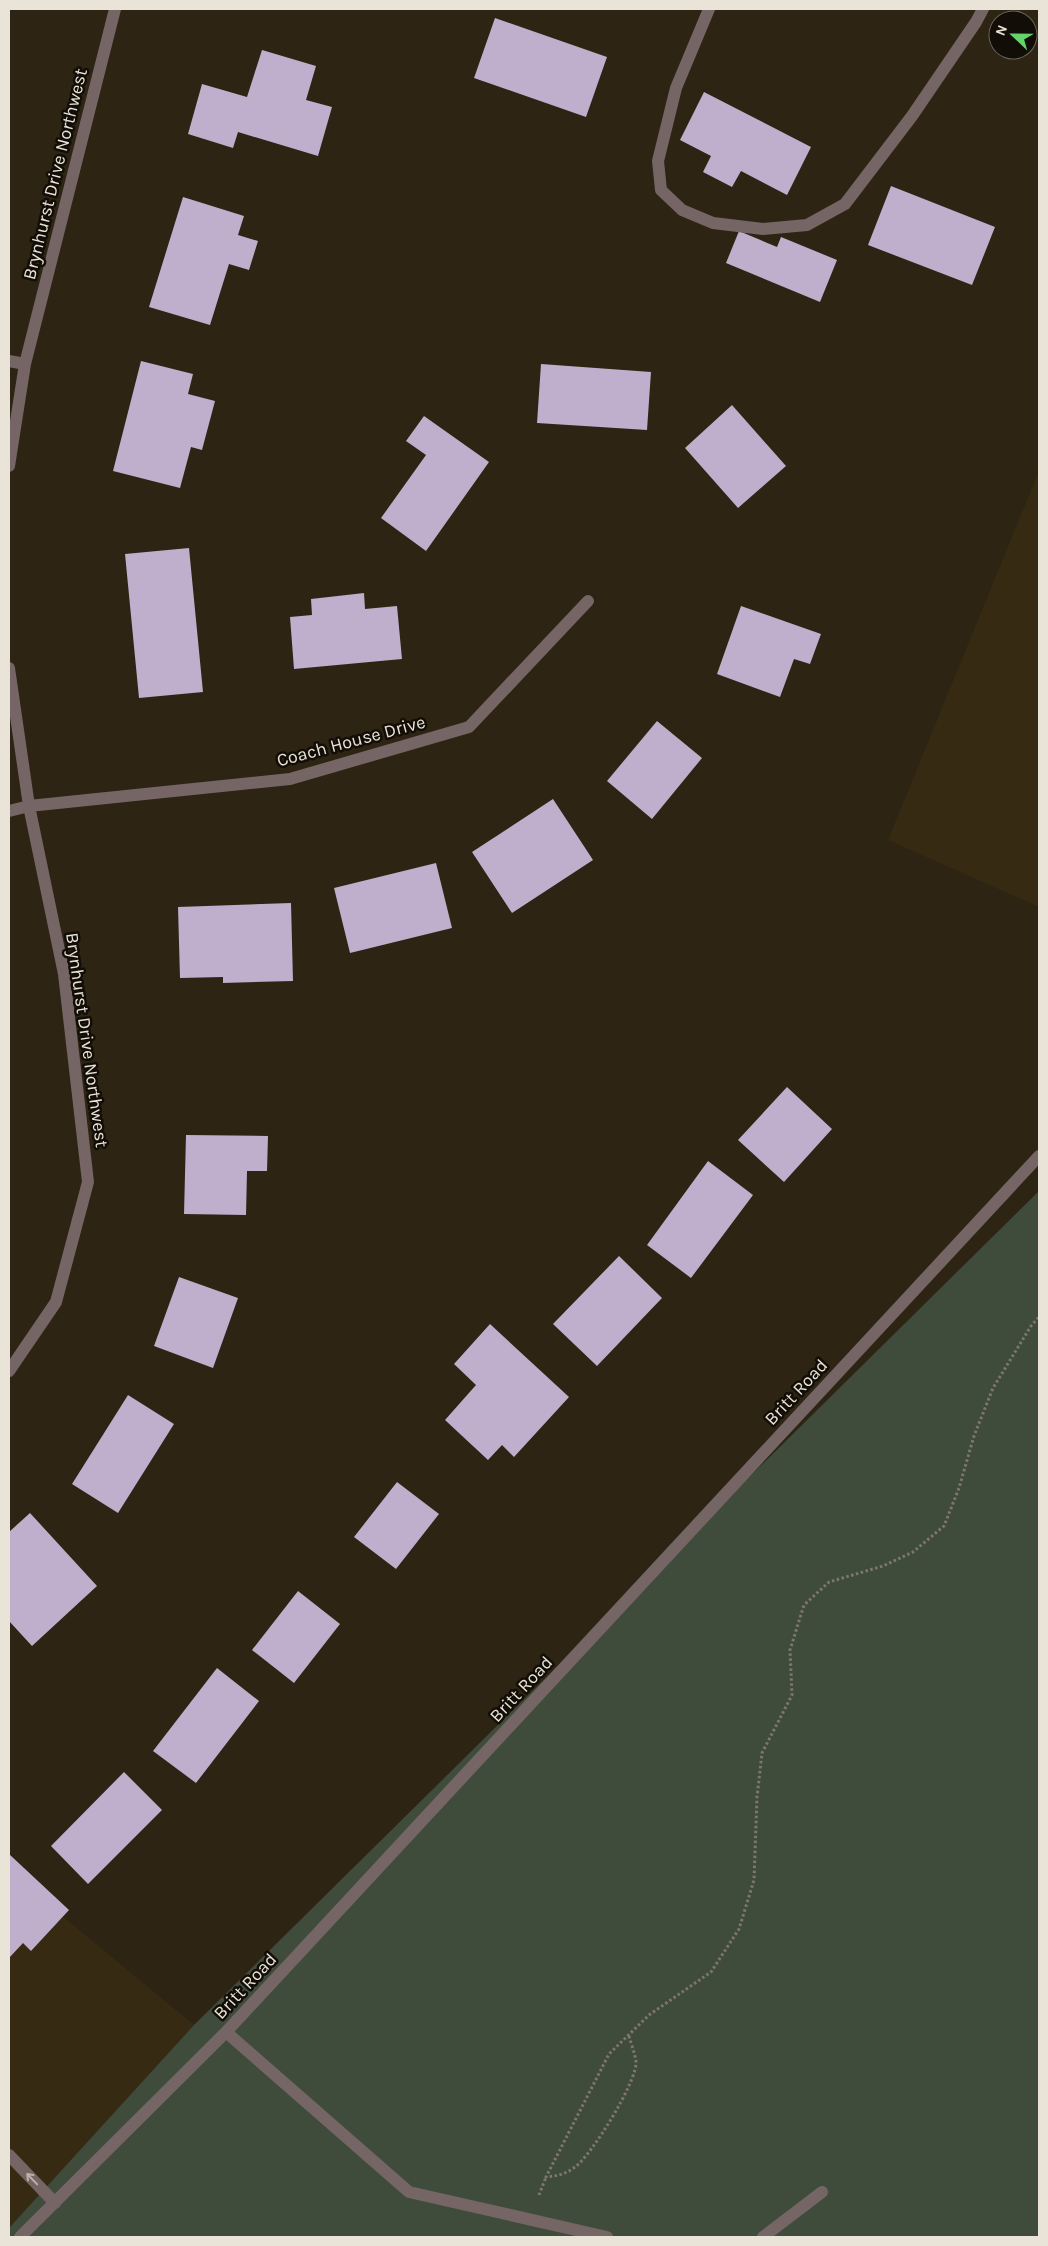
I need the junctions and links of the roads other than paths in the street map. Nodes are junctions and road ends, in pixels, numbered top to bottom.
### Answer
1 (115, 9) edge
2 (709, 9) edge
3 (982, 9) edge
4 (9, 361) edge
5 (25, 364) junction
6 (9, 466) edge
7 (588, 601) dead end
8 (9, 668) edge
9 (29, 806) junction
10 (9, 811) edge
11 (1039, 1156) edge
12 (9, 1370) edge
13 (226, 2032) junction
14 (9, 2155) edge
15 (822, 2192) dead end
16 (55, 2203) junction
17 (20, 2237) edge
18 (607, 2237) edge
19 (763, 2237) edge

1 - 5 street, Brynhurst Drive Northwest
2 - 3 street
4 - 5 street
5 - 6 street, Brynhurst Drive Northwest
7 - 9 street, Coach House Drive
8 - 9 street, Brynhurst Drive Northwest
9 - 10 street, Coach House Drive
9 - 12 street, Brynhurst Drive Northwest
11 - 13 street, Britt Road
13 - 16 street, Britt Road
13 - 18 street
16 -> 14 street
15 - 19 street
16 - 17 street, Britt Road

